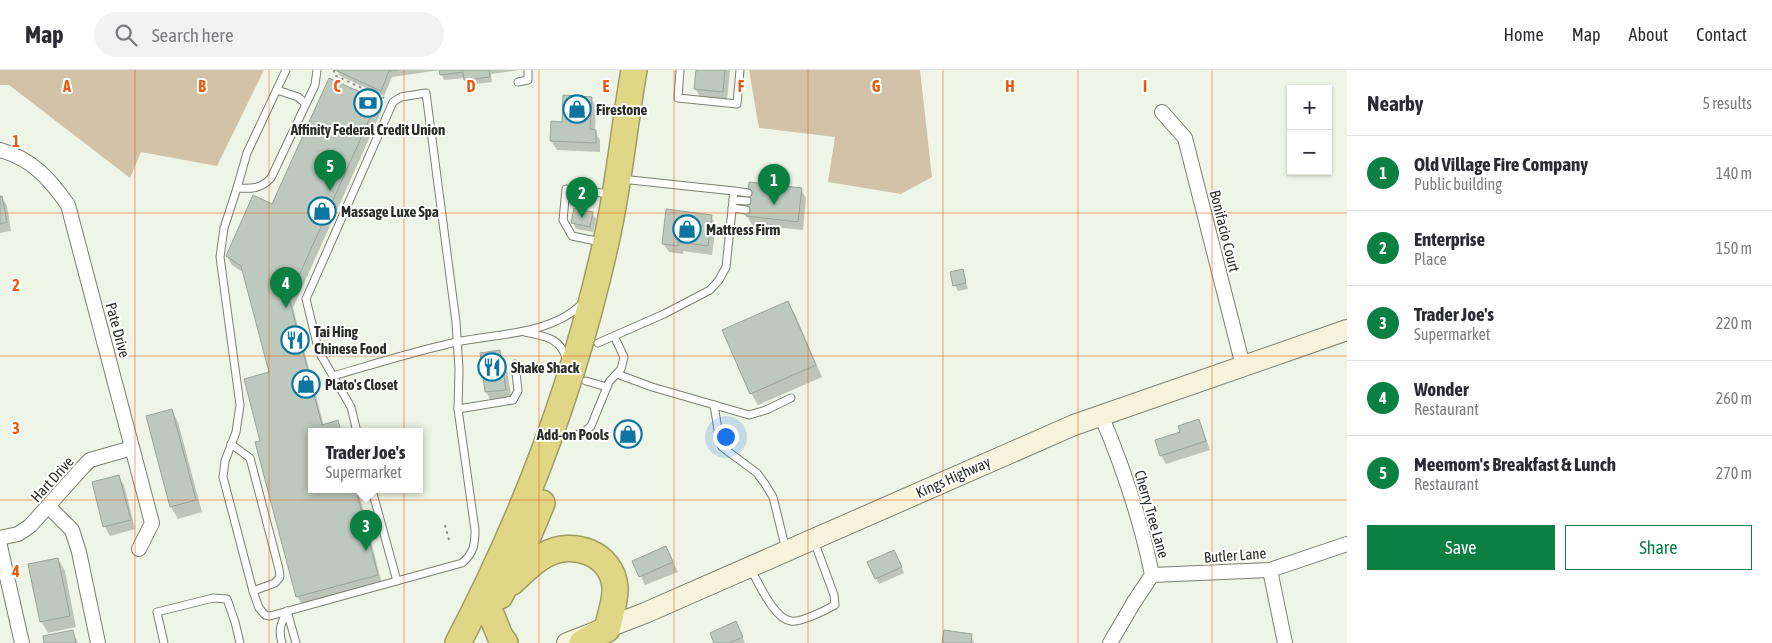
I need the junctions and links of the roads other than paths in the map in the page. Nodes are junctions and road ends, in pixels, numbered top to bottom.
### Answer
1 (286, 70) edge
2 (317, 70) edge
3 (528, 70) edge
4 (634, 70) edge
5 (649, 70) edge
6 (680, 70) edge
7 (740, 70) edge
8 (518, 82) dead end
9 (277, 90) junction
10 (305, 103) junction
11 (1162, 112) dead end
12 (0, 150) edge
13 (622, 184) junction
14 (237, 188) junction
15 (734, 191) junction
16 (748, 193) dead end
17 (733, 200) junction
18 (747, 201) dead end
19 (732, 208) junction
20 (746, 210) dead end
21 (606, 243) junction
22 (595, 288) junction
23 (1347, 330) edge
24 (525, 332) junction
25 (606, 339) junction
26 (458, 341) junction
27 (515, 364) dead end
28 (1243, 366) junction
29 (617, 374) junction
30 (332, 376) junction
31 (588, 382) junction
32 (791, 398) dead end
33 (714, 405) junction
34 (458, 409) junction
35 (1101, 415) junction
36 (356, 428) edge
37 (231, 444) junction
38 (132, 448) junction
39 (373, 493) edge
40 (49, 507) junction
41 (0, 538) edge
42 (813, 539) junction
43 (1347, 544) edge
44 (0, 546) edge
45 (139, 549) dead end
46 (786, 551) junction
47 (750, 567) junction
48 (1270, 570) junction
49 (1152, 575) junction
50 (396, 581) junction
51 (504, 588) junction
52 (253, 591) junction
53 (287, 611) junction
54 (491, 614) junction
55 (609, 636) edge
56 (22, 643) edge
57 (98, 643) edge
58 (164, 643) edge
59 (240, 643) edge
60 (282, 643) edge
61 (296, 643) edge
62 (458, 643) edge
63 (475, 643) edge
64 (505, 643) edge
65 (567, 643) edge
66 (582, 643) edge
67 (1110, 643) edge
68 (1285, 643) edge

1 - 9 lane
2 - 10 lane
3 - 8 lane
4 - 13 highway
5 - 13 highway
6 - 7 lane
9 - 10 lane
9 - 14 lane
10 - 14 lane
11 - 28 street, Bonifacio Court
12 - 38 street, Pate Drive
13 - 15 lane
13 - 21 highway
13 - 21 lane
13 - 25 highway
14 - 37 lane
15 - 16 lane
15 - 17 lane
17 - 18 lane
17 - 19 lane
19 - 20 lane
19 - 25 lane
21 - 22 highway
22 - 24 lane
22 - 31 highway
23 - 28 street, Kings Highway
24 - 26 lane
24 - 31 lane
25 - 29 lane
25 - 31 highway
26 - 30 lane
26 - 30 lane
26 - 34 lane
27 - 34 lane
28 - 35 street, Kings Highway
29 - 31 lane
29 - 33 lane
30 - 36 lane
31 - 51 highway
31 - 62 highway
32 - 33 lane
33 - 46 lane
34 - 50 lane
35 - 42 street, Kings Highway
35 - 49 street, Cherry Tree Lane
37 - 52 lane
37 - 52 lane
38 - 40 street, Hart Drive
38 - 45 street, Pate Drive
39 - 50 lane
40 - 41 street, Hart Drive
40 - 57 street
42 - 46 street, Kings Highway
42 - 47 lane
43 - 48 street, Butler Lane
44 - 56 street
46 - 47 street, Kings Highway
47 - 55 street, Kings Highway
48 - 49 street, Butler Lane
48 - 68 street
49 - 67 street, Cherry Tree Lane
50 - 53 lane
51 - 54 highway
51 - 55 highway
52 - 53 lane
53 - 60 lane
53 - 61 lane
54 - 63 highway
54 - 64 highway
55 - 65 street, Kings Highway
55 - 66 highway
58 - 59 lane

